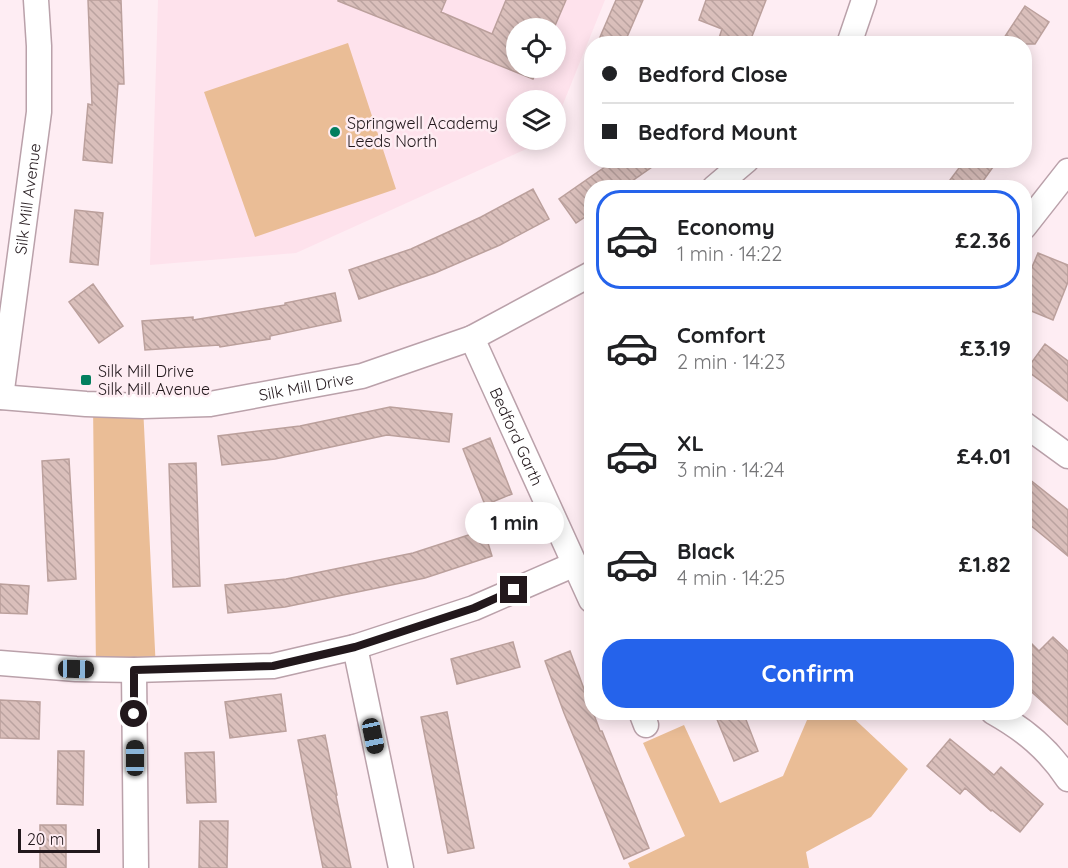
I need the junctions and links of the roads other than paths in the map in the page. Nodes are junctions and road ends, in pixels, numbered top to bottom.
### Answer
1 (36, 0) edge
2 (864, 0) edge
3 (852, 36) edge
4 (1068, 171) edge
5 (743, 173) edge
6 (729, 180) edge
7 (1032, 217) edge
8 (584, 278) edge
9 (472, 338) junction
10 (0, 397) edge
11 (1032, 430) edge
12 (1068, 456) edge
13 (575, 564) junction
14 (584, 584) edge
15 (355, 647) junction
16 (0, 663) edge
17 (134, 670) junction
18 (1007, 720) edge
19 (1068, 779) edge
20 (136, 868) edge
21 (401, 868) edge

1 - 10 street, Silk Mill Avenue
2 - 3 street
4 - 7 street
5 - 6 street
8 - 9 street, Silk Mill Drive
9 - 10 street, Silk Mill Drive
9 - 13 street, Bedford Garth
11 - 12 street
13 - 14 street, Bedford Garth
13 - 15 street
15 - 17 street
15 - 21 street
16 - 17 street
17 - 20 street
18 - 19 street

